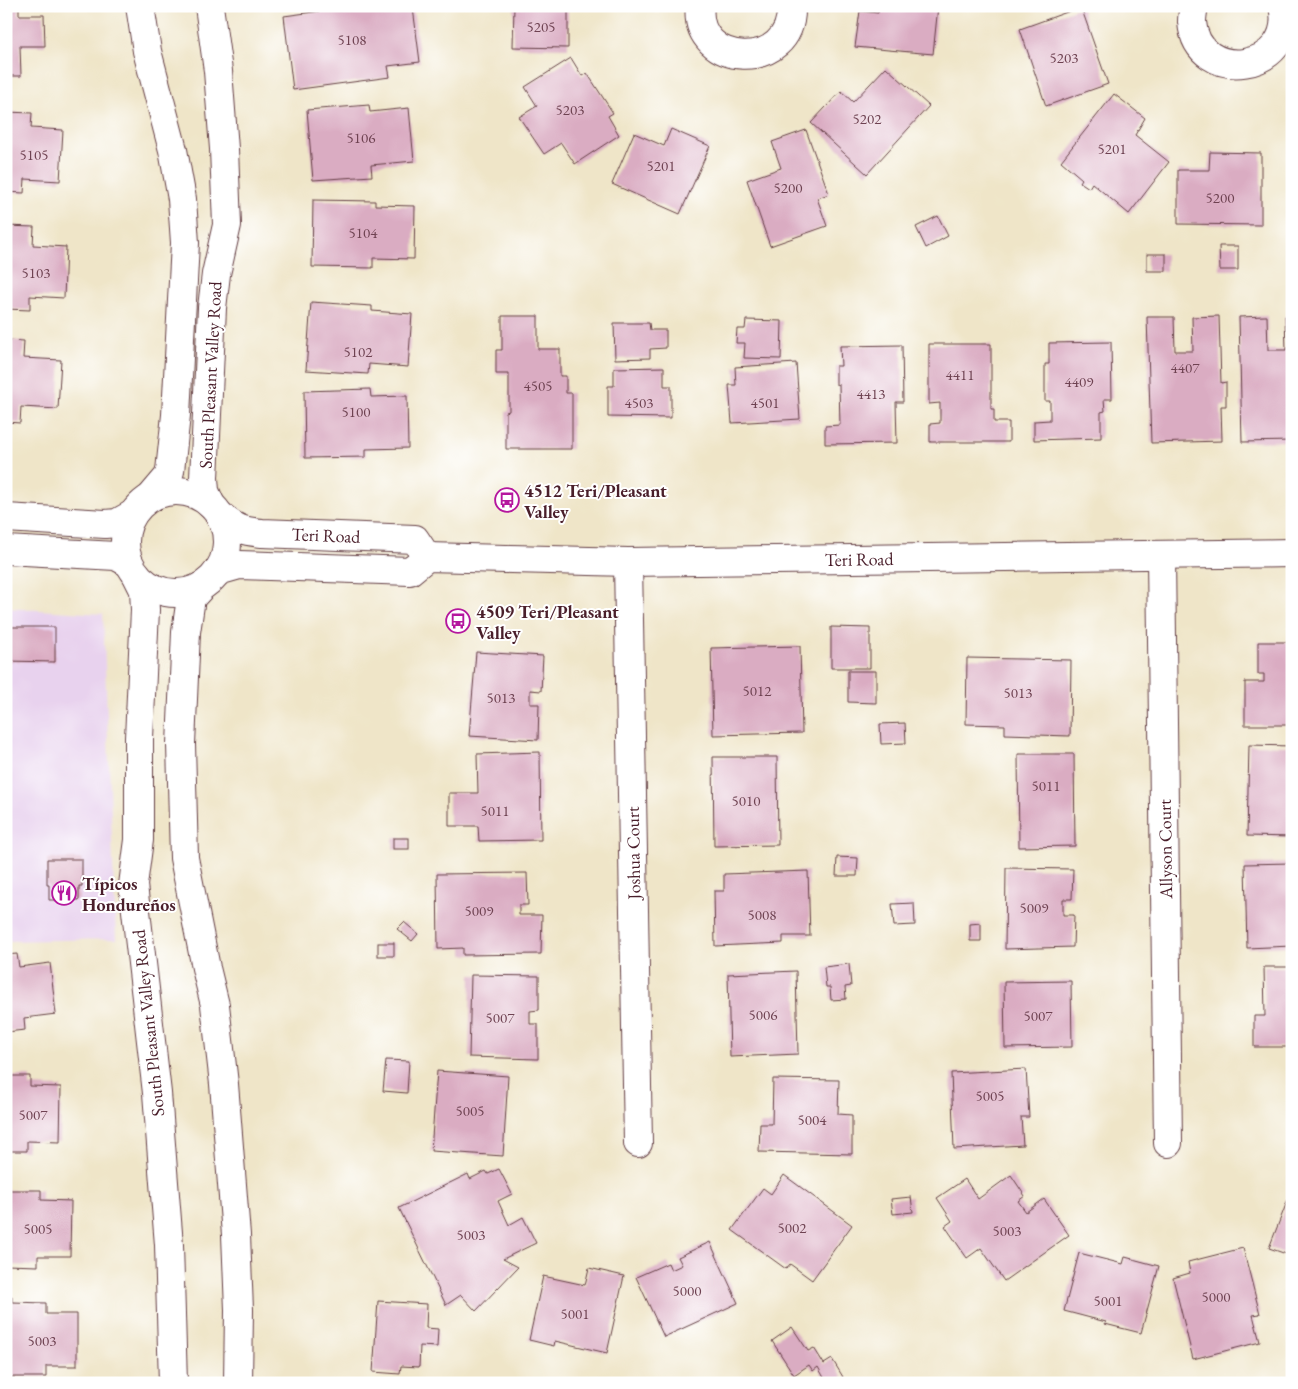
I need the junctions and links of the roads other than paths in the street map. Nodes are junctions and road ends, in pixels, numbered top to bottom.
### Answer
1 (140, 6) edge
2 (209, 6) edge
3 (700, 6) edge
4 (791, 6) edge
5 (1194, 6) edge
6 (1282, 6) edge
7 (142, 506) junction
8 (216, 511) junction
9 (6, 518) edge
10 (6, 550) edge
11 (1292, 553) edge
12 (1161, 555) junction
13 (427, 557) junction
14 (628, 562) junction
15 (132, 568) junction
16 (210, 579) junction
17 (638, 1143) dead end
18 (1168, 1143) dead end
19 (173, 1383) edge
20 (238, 1383) edge

1 - 7 street, South Pleasant Valley Road
2 - 8 street, South Pleasant Valley Road
3 - 4 street
5 - 6 street
7 - 8 street
7 - 9 street
7 - 15 street
8 - 13 street, Teri Road
8 - 16 street
10 - 15 street
11 - 12 street, Teri Road
12 - 14 street, Teri Road
12 - 18 street, Allyson Court
13 - 14 street, Teri Road
13 - 16 street, Teri Road
14 - 17 street, Joshua Court
15 - 16 street
15 - 19 street, South Pleasant Valley Road
16 - 20 street

